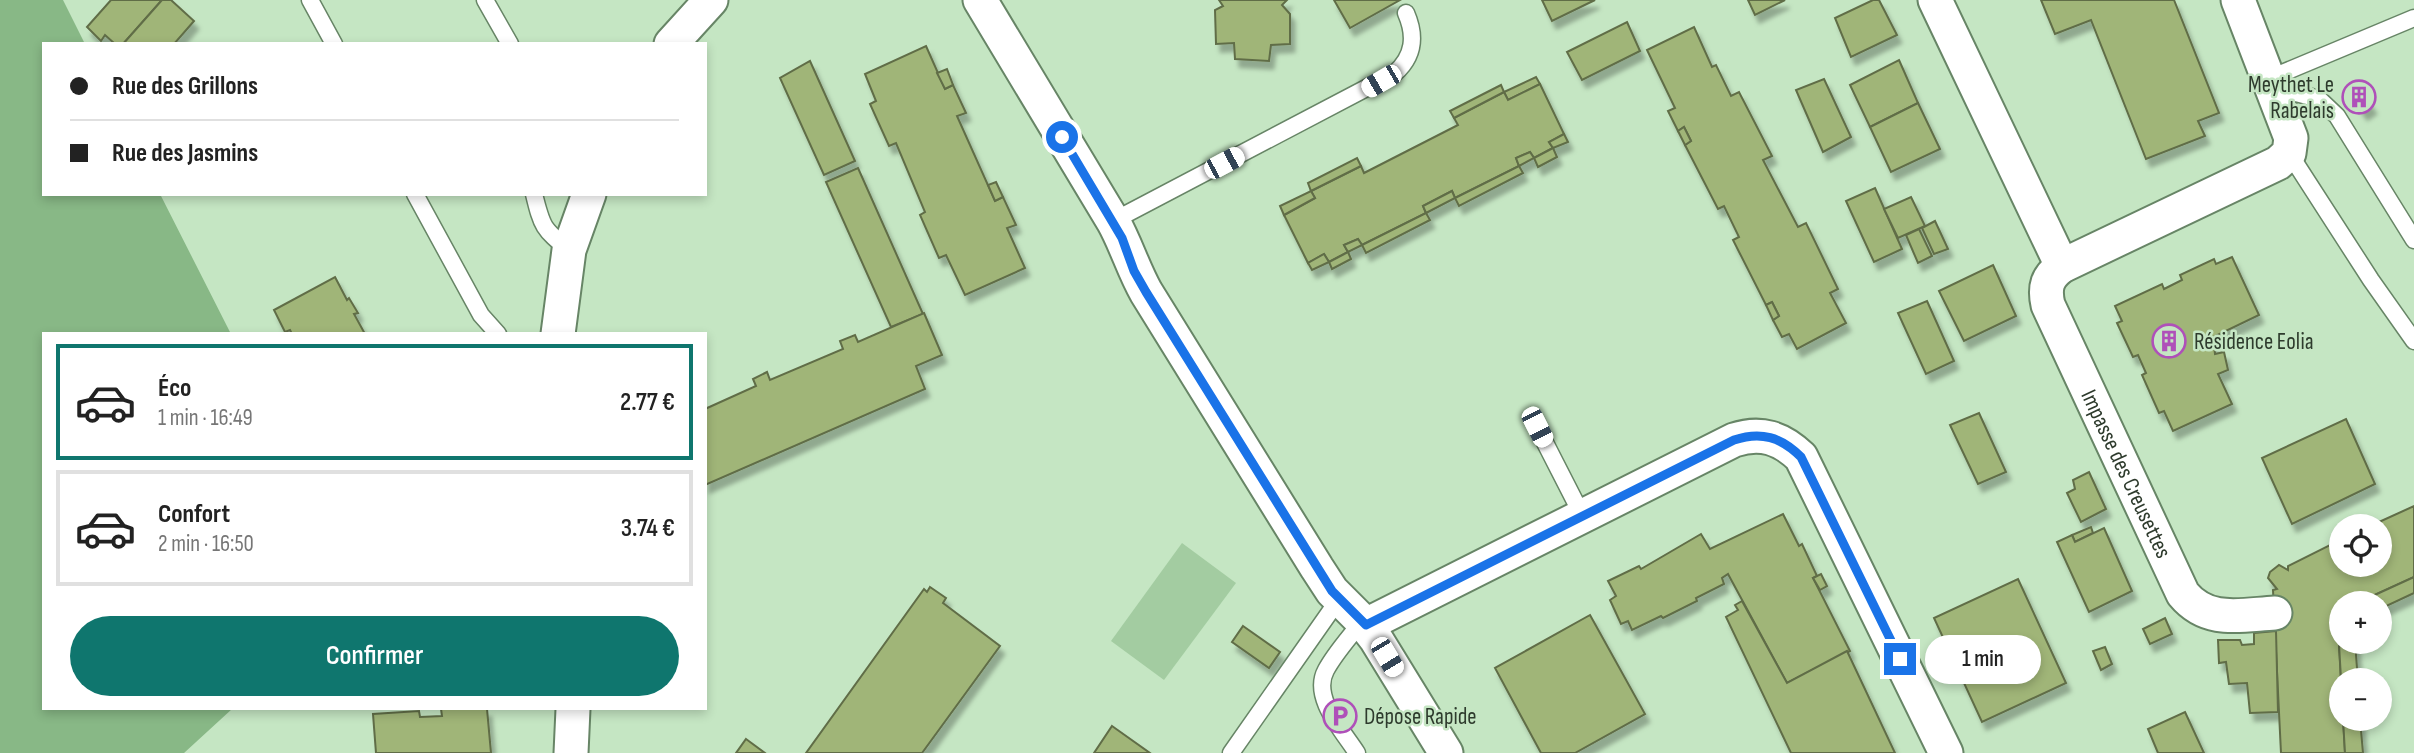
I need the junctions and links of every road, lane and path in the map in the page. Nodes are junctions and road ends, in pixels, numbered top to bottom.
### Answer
1 (310, 0) edge
2 (485, 0) edge
3 (711, 0) edge
4 (980, 0) edge
5 (1935, 0) edge
6 (2238, 0) edge
7 (1406, 13) dead end
8 (2414, 18) edge
9 (333, 42) edge
10 (509, 42) edge
11 (673, 42) edge
12 (2271, 87) junction
13 (2289, 153) junction
14 (416, 196) edge
15 (535, 196) edge
16 (588, 196) edge
17 (1113, 221) junction
18 (2414, 240) edge
19 (569, 250) junction
20 (2062, 266) junction
21 (496, 332) edge
22 (558, 332) edge
23 (2414, 341) edge
24 (1537, 427) dead end
25 (1583, 517) junction
26 (2275, 613) dead end
27 (1356, 615) junction
28 (573, 710) edge
29 (570, 753) edge
30 (1231, 753) edge
31 (1357, 753) edge
32 (1446, 753) edge
33 (1946, 753) edge

1 - 9 lane
2 - 10 lane
3 - 11 street
4 - 17 street
5 - 20 street
6 - 12 street
7 - 17 lane
8 - 12 lane
12 - 13 street
12 - 18 lane
13 - 20 street
13 - 23 lane
14 - 21 lane
15 - 19 lane
16 - 19 street
17 - 27 street
19 - 22 street
20 - 26 street, Impasse des Creusettes
24 - 25 lane
25 - 27 street
25 - 33 street
27 - 30 lane
27 - 31 lane
27 - 32 street
28 - 29 street

